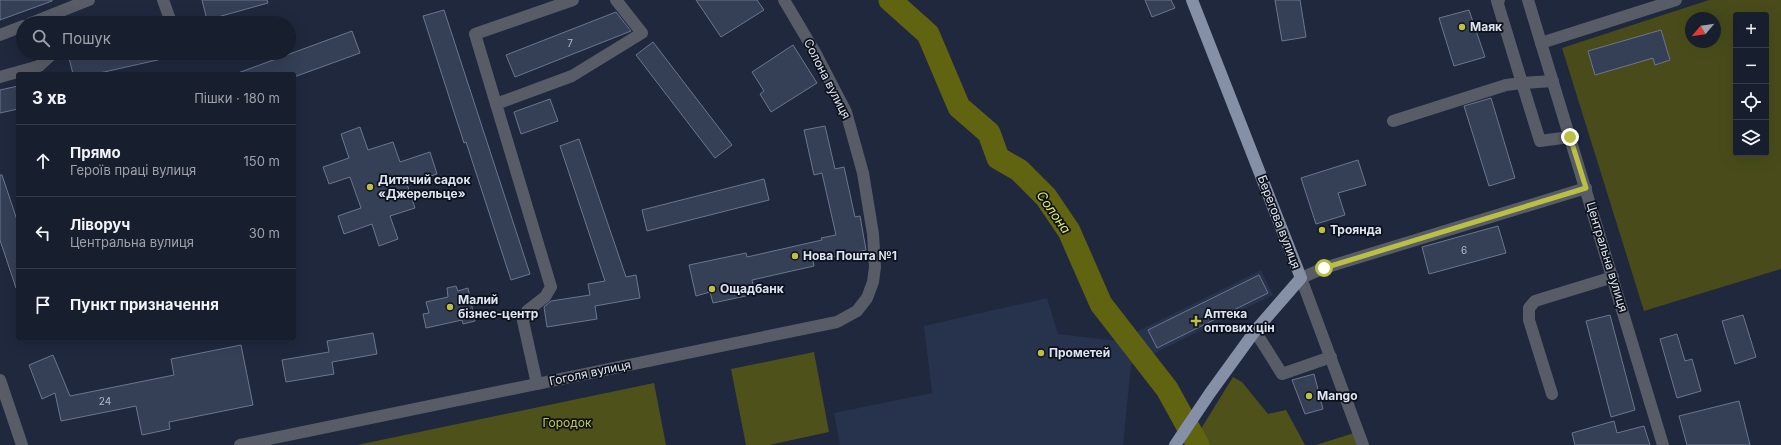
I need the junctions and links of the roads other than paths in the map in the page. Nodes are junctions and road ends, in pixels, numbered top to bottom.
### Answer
1 (89, 0) edge
2 (163, 0) edge
3 (573, 0) edge
4 (616, 0) edge
5 (784, 0) edge
6 (1192, 0) edge
7 (1499, 0) edge
8 (1528, 0) edge
9 (1676, 0) edge
10 (49, 16) edge
11 (169, 16) edge
12 (16, 29) edge
13 (0, 35) edge
14 (1541, 43) junction
15 (45, 60) edge
16 (20, 72) edge
17 (16, 73) edge
18 (0, 78) edge
19 (1553, 81) junction
20 (1522, 83) junction
21 (496, 104) junction
22 (1393, 121) dead end
23 (1570, 137) junction
24 (1586, 188) junction
25 (873, 234) joint
26 (1613, 277) junction
27 (1301, 278) junction
28 (1255, 331) junction
29 (1331, 357) junction
30 (0, 380) edge
31 (537, 384) junction
32 (1552, 394) dead end
33 (22, 445) edge
34 (240, 445) edge
35 (1175, 445) edge
36 (1363, 445) edge
37 (1663, 445) edge

1 - 10 street
2 - 11 street
3 - 21 street
4 - 21 street
5 - 25 street, Солона вулиця
6 - 27 main road, Берегова вулиця
7 - 20 street
8 - 14 street, Центральна вулиця
9 - 14 street
12 - 13 street
14 - 19 street, Центральна вулиця
15 - 16 street
17 - 18 street
19 - 20 street
19 - 23 street, Центральна вулиця
20 - 22 street
20 - 23 street
21 - 31 street
23 - 24 street, Центральна вулиця
24 - 26 street, Центральна вулиця
24 - 27 street
25 - 31 street, Гоголя вулиця
26 - 32 street
26 - 37 street, Центральна вулиця
27 - 28 main road
27 - 29 street, Берегова вулиця
28 - 29 street
28 - 35 main road
29 - 36 street, Берегова вулиця
30 - 33 street
31 - 34 street, Гоголя вулиця

